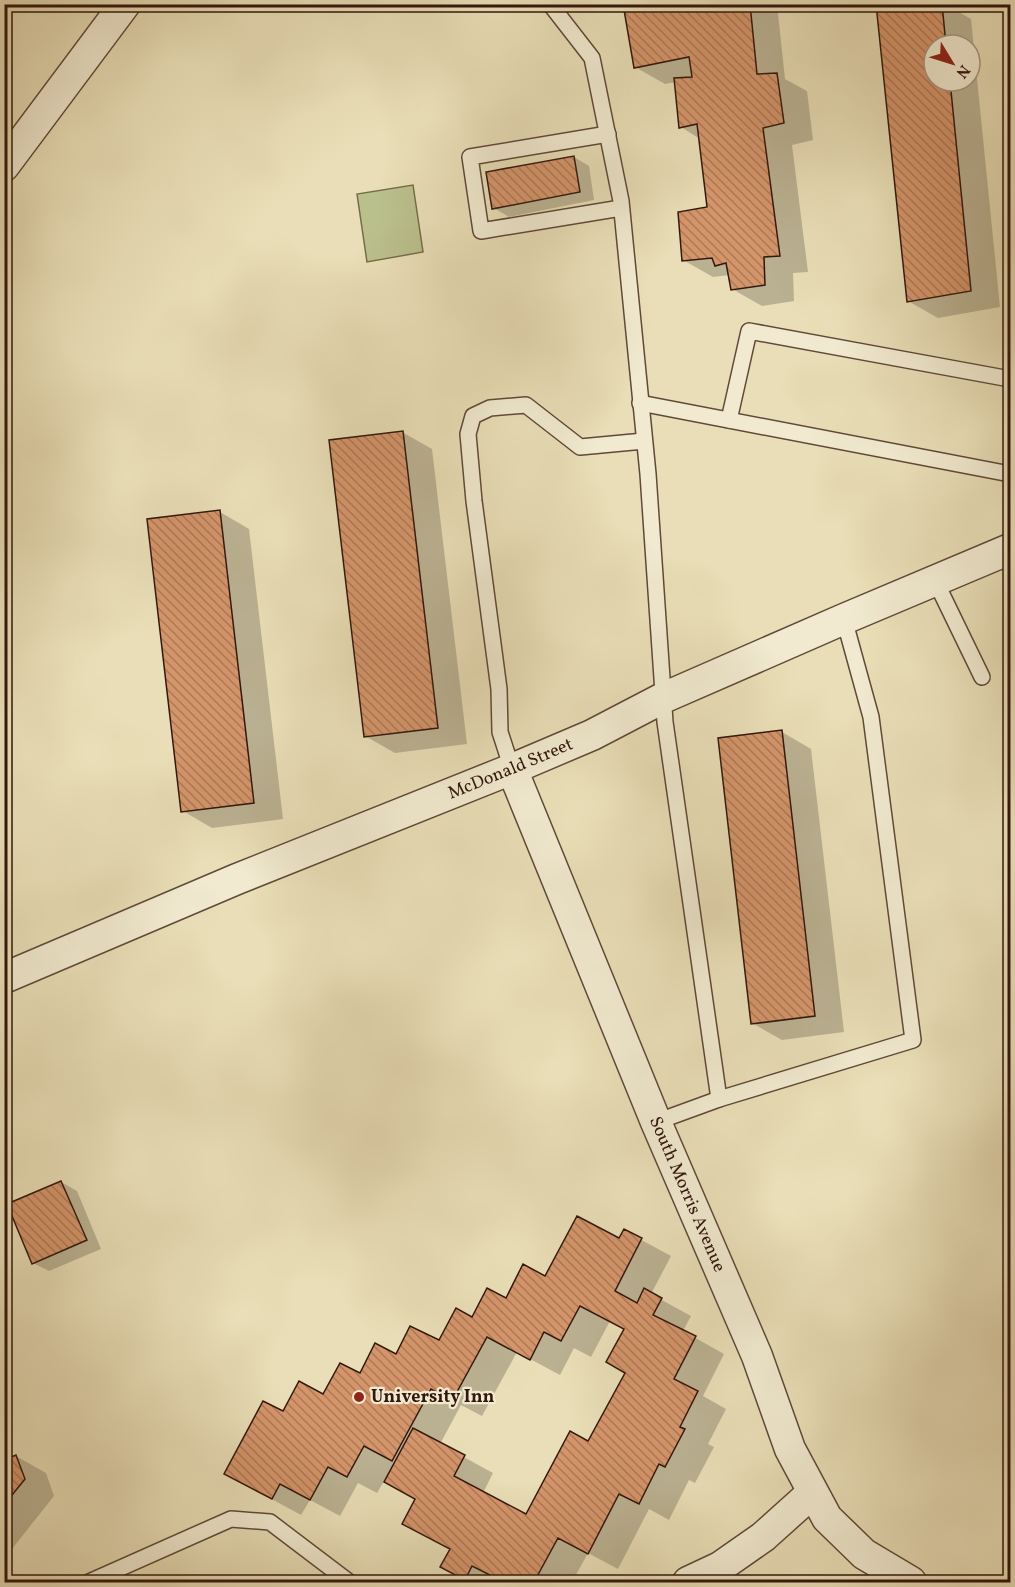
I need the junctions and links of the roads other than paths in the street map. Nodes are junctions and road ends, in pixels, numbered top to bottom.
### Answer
1 (126, 4) edge
2 (550, 4) edge
3 (608, 134) junction
4 (4, 166) edge
5 (621, 208) junction
6 (1011, 379) edge
7 (640, 403) junction
8 (729, 420) junction
9 (644, 441) junction
10 (1011, 474) edge
11 (1011, 549) edge
12 (935, 580) junction
13 (844, 619) junction
14 (982, 677) dead end
15 (663, 698) junction
16 (512, 769) junction
17 (4, 978) edge
18 (719, 1099) junction
19 (656, 1122) junction
20 (812, 1493) junction
21 (89, 1582) edge
22 (349, 1582) edge
23 (688, 1582) edge
24 (911, 1582) edge

1 - 4 street
2 - 3 lane
3 - 5 lane
3 - 5 lane
5 - 7 lane
6 - 8 lane
7 - 8 lane
7 - 9 lane
8 - 10 lane
9 - 15 lane
9 - 16 lane
11 - 12 street, McDonald Street
12 - 13 street, McDonald Street
12 - 14 lane
13 - 15 street, McDonald Street
13 - 18 lane
15 - 16 street, McDonald Street
15 - 18 lane
16 - 17 street, McDonald Street
16 - 19 street, South Morris Avenue
18 - 19 lane
19 - 20 street, South Morris Avenue
20 - 23 street
20 - 24 street, South Morris Avenue
21 - 22 lane

